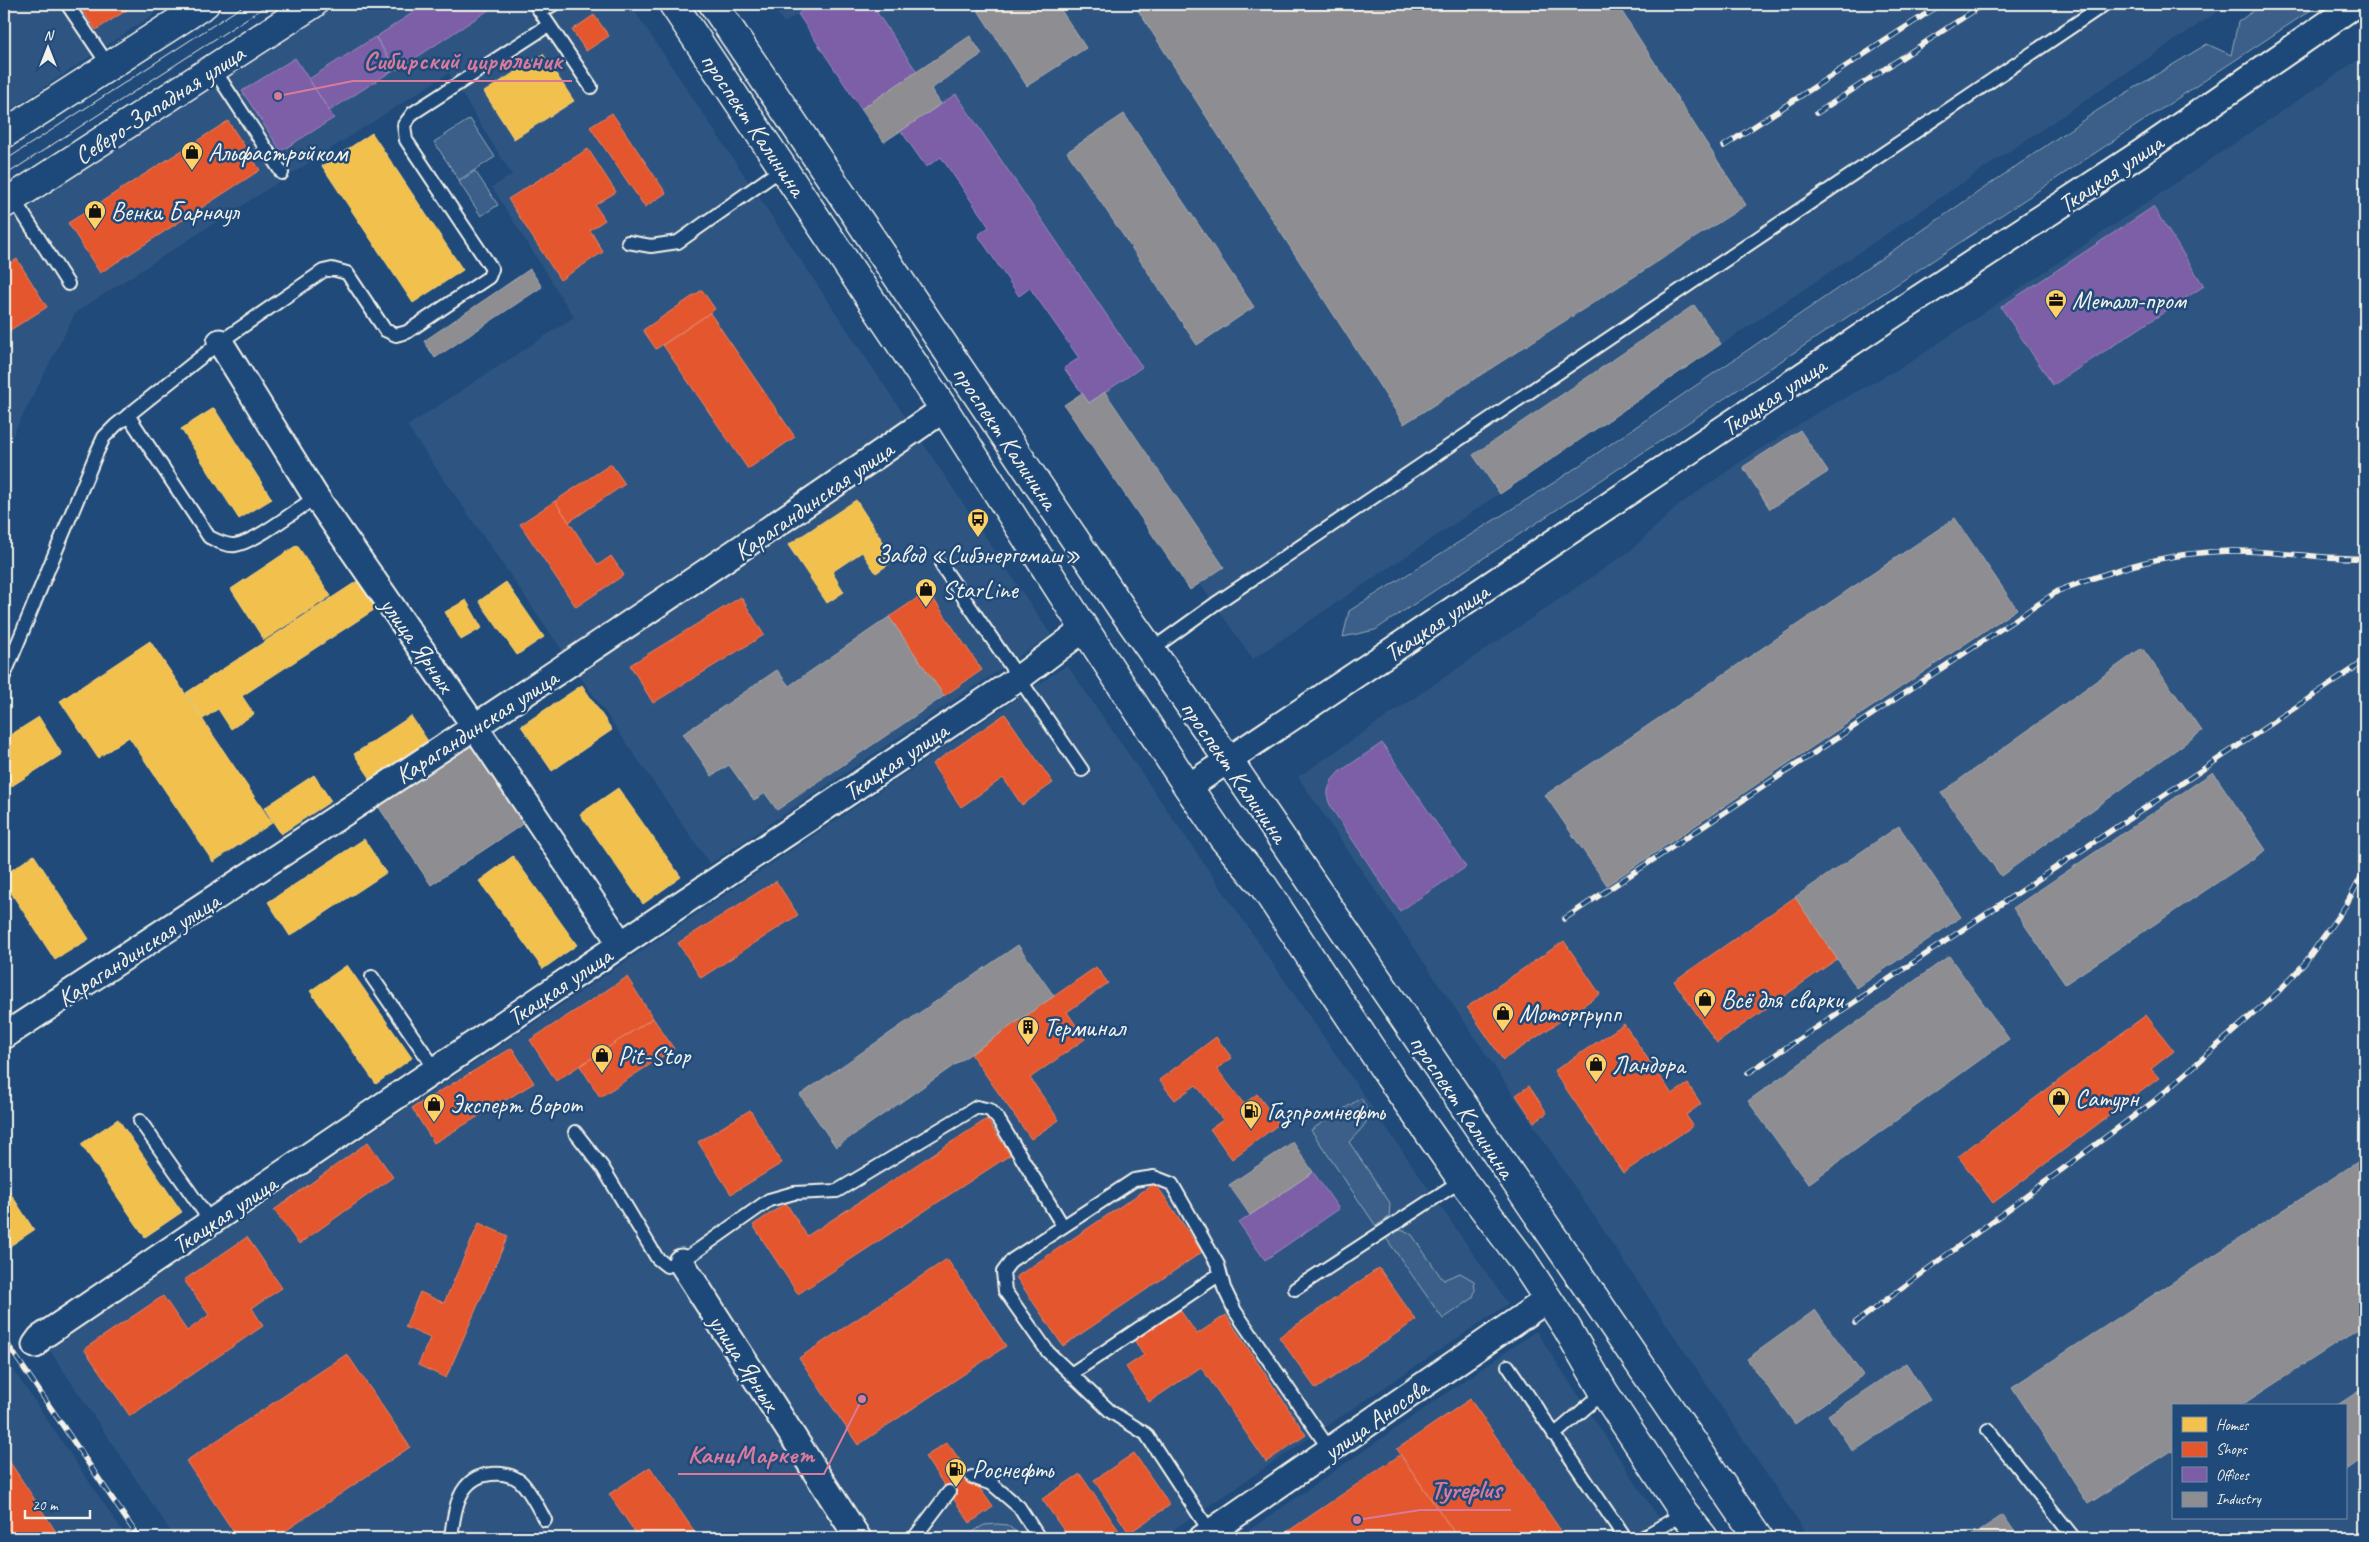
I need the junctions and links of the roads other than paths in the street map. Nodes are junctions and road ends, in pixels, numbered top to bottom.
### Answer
1 (67, 4) edge
2 (205, 4) edge
3 (313, 4) edge
4 (554, 4) edge
5 (673, 4) edge
6 (713, 4) edge
7 (2105, 4) edge
8 (2356, 4) edge
9 (538, 8) edge
10 (549, 25) junction
11 (109, 66) junction
12 (213, 68) junction
13 (591, 88) dead end
14 (4, 134) edge
15 (784, 168) junction
16 (282, 173) dead end
17 (8, 201) edge
18 (628, 242) dead end
19 (68, 284) dead end
20 (220, 342) junction
21 (944, 410) junction
22 (128, 415) junction
23 (316, 497) junction
24 (942, 566) dead end
25 (1122, 608) junction
26 (1084, 629) junction
27 (1150, 650) junction
28 (4, 676) edge
29 (1019, 678) junction
30 (476, 727) junction
31 (1229, 761) junction
32 (1082, 770) dead end
33 (1188, 787) junction
34 (621, 944) junction
35 (372, 977) dead end
36 (4, 1036) edge
37 (436, 1070) junction
38 (140, 1121) dead end
39 (575, 1132) dead end
40 (1462, 1180) junction
41 (211, 1222) junction
42 (1063, 1226) junction
43 (681, 1262) junction
44 (1220, 1274) junction
45 (1580, 1279) junction
46 (1295, 1289) dead end
47 (1548, 1299) junction
48 (35, 1345) dead end
49 (1508, 1366) dead end
50 (1071, 1374) junction
51 (1604, 1392) junction
52 (1988, 1430) dead end
53 (1554, 1435) junction
54 (1330, 1450) junction
55 (972, 1477) dead end
56 (949, 1492) dead end
57 (1684, 1514) junction
58 (545, 1520) dead end
59 (1209, 1536) edge
60 (451, 1538) edge
61 (858, 1538) edge
62 (914, 1538) edge
63 (1039, 1538) edge
64 (1625, 1538) edge
65 (1642, 1538) edge
66 (1704, 1538) edge
67 (1758, 1538) edge
68 (2074, 1538) edge

1 - 11 lane
2 - 11 main road
3 - 12 main road, Северо-Западная улица
4 - 9 lane
5 - 15 main road, проспект Калинина
6 - 25 main road, проспект Калинина
7 - 27 lane
8 - 31 street, Ткацкая улица
9 - 10 lane
10 - 13 lane
10 - 20 lane
11 - 14 main road
12 - 16 lane
12 - 17 main road, Северо-Западная улица
15 - 18 lane
15 - 21 main road, проспект Калинина
17 - 19 lane
20 - 22 lane
20 - 23 street, улица Ярных
21 - 26 main road, проспект Калинина
21 - 30 street, Карагандинская улица
22 - 23 lane
22 - 28 lane
23 - 30 street, улица Ярных
24 - 29 lane
25 - 26 main road
25 - 27 main road, проспект Калинина
26 - 29 street, Ткацкая улица
26 - 33 main road, проспект Калинина
27 - 31 main road, проспект Калинина
29 - 32 lane
29 - 34 street, Ткацкая улица
30 - 34 street, улица Ярных
30 - 36 street, Карагандинская улица
31 - 33 street, Ткацкая улица
31 - 45 main road, проспект Калинина
33 - 40 main road, проспект Калинина
34 - 37 street, Ткацкая улица
35 - 37 lane
37 - 41 street, Ткацкая улица
38 - 41 lane
39 - 43 lane
40 - 46 lane
40 - 47 main road, проспект Калинина
41 - 48 street, Ткацкая улица
42 - 43 lane
42 - 44 lane
42 - 50 lane
43 - 61 street, улица Ярных
44 - 50 lane
44 - 54 lane
45 - 47 main road
45 - 67 main road, проспект Калинина
47 - 51 main road, проспект Калинина
47 - 54 street, улица Аносова
49 - 53 lane
50 - 59 lane
51 - 53 lane
51 - 57 main road, проспект Калинина
52 - 68 lane
53 - 64 lane
54 - 59 street, улица Аносова
55 - 63 lane
56 - 62 lane
57 - 65 lane
57 - 66 main road, проспект Калинина
58 - 60 lane

